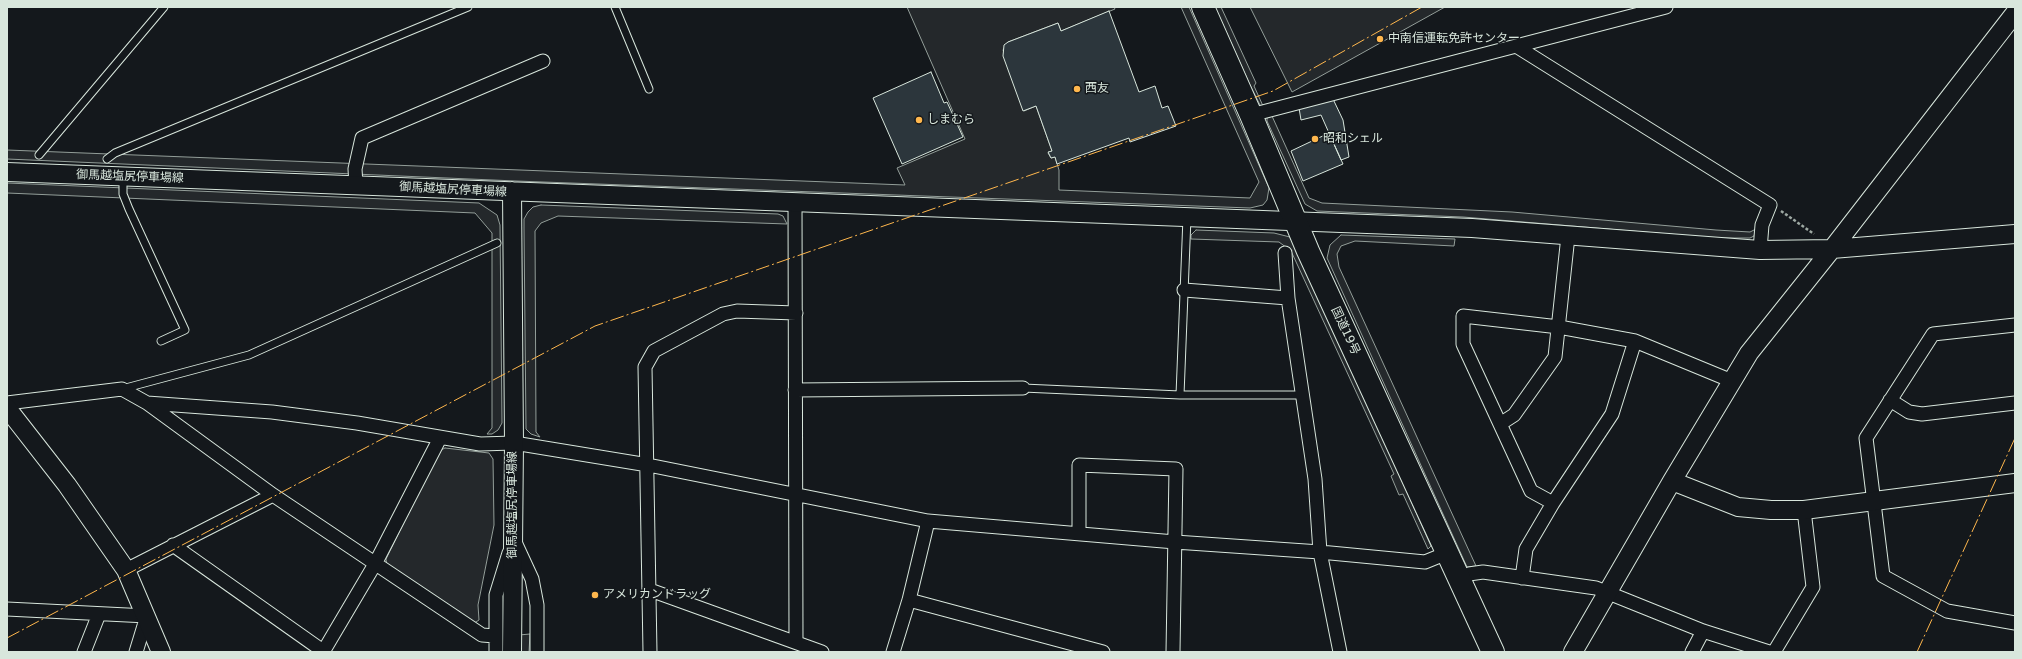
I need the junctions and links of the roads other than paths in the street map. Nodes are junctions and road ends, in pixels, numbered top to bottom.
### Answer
1 (164, 7) edge
2 (468, 7) edge
3 (615, 7) edge
4 (1203, 7) edge
5 (1666, 7) edge
6 (2015, 13) edge
7 (1516, 46) junction
8 (543, 61) dead end
9 (649, 89) dead end
10 (1251, 115) junction
11 (39, 155) dead end
12 (107, 159) dead end
13 (7, 172) edge
14 (123, 177) junction
15 (356, 185) junction
16 (512, 191) junction
17 (795, 202) junction
18 (1187, 216) junction
19 (1296, 221) junction
20 (2015, 234) edge
21 (1568, 236) junction
22 (496, 243) dead end
23 (1832, 249) junction
24 (1760, 250) junction
25 (1285, 253) dead end
26 (1184, 290) junction
27 (1288, 298) junction
28 (796, 312) junction
29 (2015, 325) edge
30 (1558, 327) junction
31 (161, 341) dead end
32 (1635, 341) junction
33 (1732, 381) junction
34 (1023, 388) joint
35 (122, 389) junction
36 (795, 390) junction
37 (1180, 395) junction
38 (1303, 395) junction
39 (1890, 400) junction
40 (7, 403) edge
41 (147, 403) junction
42 (2015, 403) edge
43 (7, 408) edge
44 (1500, 424) junction
45 (440, 438) junction
46 (514, 443) junction
47 (648, 465) junction
48 (1672, 481) junction
49 (2015, 483) edge
50 (273, 495) junction
51 (796, 496) junction
52 (1874, 502) junction
53 (1552, 503) junction
54 (1804, 510) junction
55 (928, 521) junction
56 (1079, 534) junction
57 (514, 538) junction
58 (1175, 542) junction
59 (173, 546) junction
60 (1320, 552) junction
61 (1447, 553) junction
62 (375, 564) junction
63 (126, 570) junction
64 (1458, 578) junction
65 (1522, 578) junction
66 (650, 590) junction
67 (1608, 593) junction
68 (909, 600) junction
69 (7, 609) edge
70 (99, 614) junction
71 (147, 616) junction
72 (2015, 623) edge
73 (1703, 631) junction
74 (495, 636) junction
75 (796, 642) junction
76 (323, 651) edge
77 (84, 652) edge
78 (136, 652) edge
79 (161, 652) edge
80 (496, 652) edge
81 (512, 652) edge
82 (537, 652) edge
83 (650, 652) edge
84 (822, 652) edge
85 (893, 652) edge
86 (1103, 652) edge
87 (1173, 652) edge
88 (1340, 652) edge
89 (1493, 652) edge
90 (1573, 652) edge
91 (1692, 652) edge
92 (1769, 652) edge
93 (1774, 652) edge

1 - 11 lane
2 - 12 lane
3 - 9 lane
4 - 10 highway, 国道19号
5 - 7 street
6 - 23 street
7 - 10 street
7 - 24 street
8 - 15 street
10 - 19 highway, 国道19号
13 - 14 street, 御馬越塩尻停車場線
14 - 15 street, 御馬越塩尻停車場線
14 - 31 lane
15 - 16 street, 御馬越塩尻停車場線
16 - 17 street
16 - 46 street, 御馬越塩尻停車場線
17 - 18 street
17 - 28 street
18 - 19 street
18 - 26 lane
19 - 21 street
19 - 61 highway, 国道19号
20 - 23 street
21 - 24 street
21 - 30 street
22 - 35 lane
23 - 24 street
23 - 33 street
25 - 27 street
26 - 27 street
26 - 37 lane
27 - 38 street
28 - 36 street
28 - 47 street
29 - 39 street
30 - 32 street
30 - 44 street
30 - 44 street
32 - 33 street
32 - 53 street
33 - 48 street
34 - 36 street
34 - 37 lane
35 - 40 street
35 - 41 street
36 - 51 street
37 - 38 lane
38 - 60 street
39 - 42 street
39 - 52 street
41 - 45 street
41 - 50 street
43 - 63 street
44 - 53 street
45 - 46 street
45 - 62 street
46 - 47 street
46 - 57 street, 御馬越塩尻停車場線
47 - 51 street
47 - 66 street
48 - 54 street
48 - 67 street
49 - 52 street
50 - 59 street
50 - 62 street
51 - 55 street
51 - 75 street
52 - 54 street
52 - 72 street
53 - 65 street
54 - 93 street
55 - 56 street
55 - 68 street
56 - 58 street
56 - 58 street
57 - 74 street
57 - 81 street, 御馬越塩尻停車場線
57 - 82 street
58 - 60 street
58 - 87 street
59 - 63 street
59 - 76 street
60 - 61 street
60 - 88 street
61 - 64 highway, 国道19号
62 - 74 street
62 - 76 street
63 - 71 street
64 - 65 street
64 - 89 highway, 国道19号
65 - 67 street
66 - 75 street
66 - 83 street
67 - 73 street
67 - 90 street
68 - 85 street
68 - 86 street
69 - 70 street
70 - 71 street
70 - 77 street
71 - 78 street
71 - 79 street
73 - 91 street
73 - 92 street
74 - 80 street
75 - 84 street

